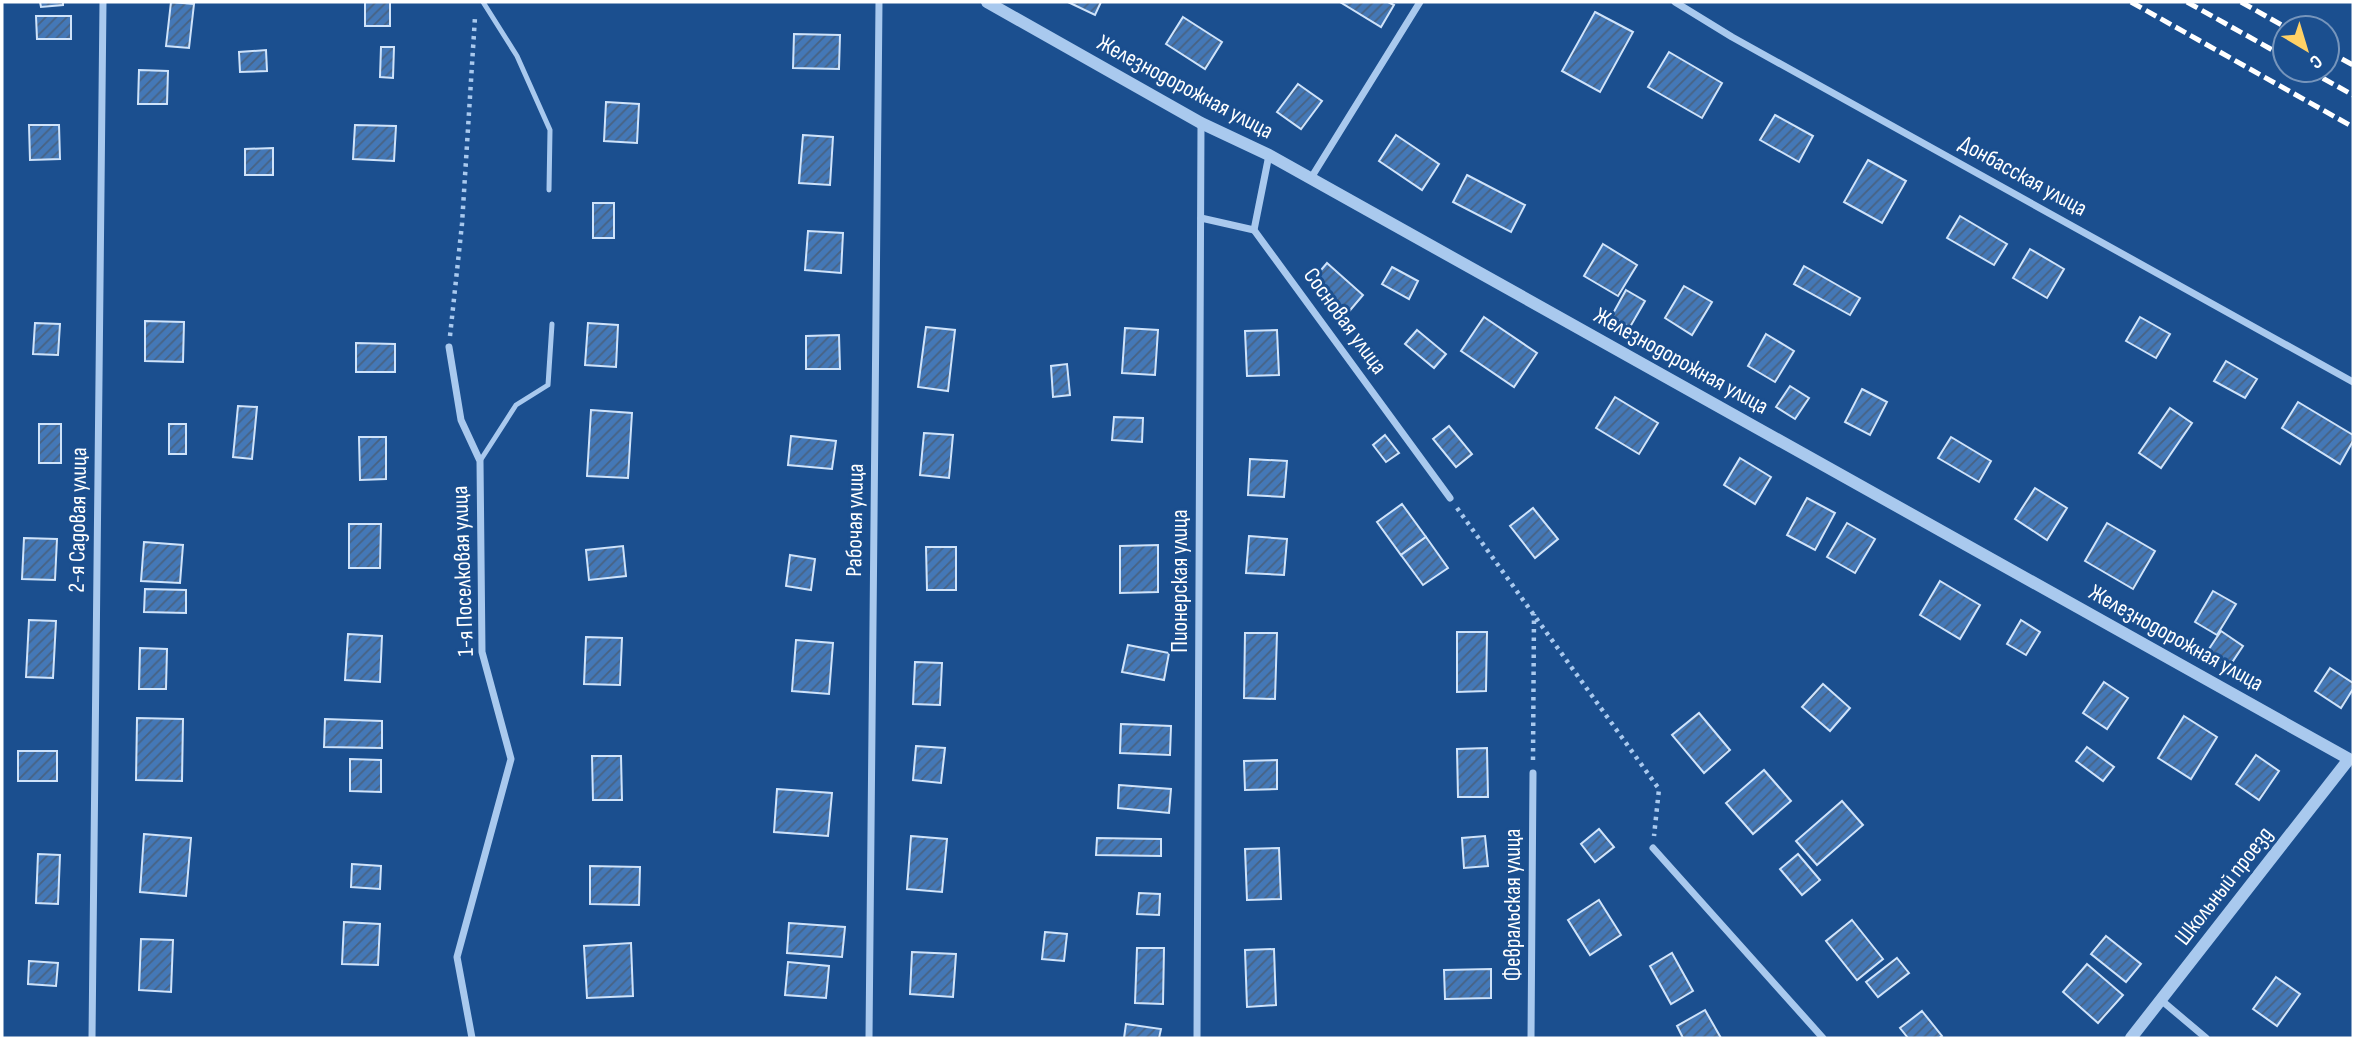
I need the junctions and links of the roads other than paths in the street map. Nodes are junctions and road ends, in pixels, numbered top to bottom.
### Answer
1 (103, 2) edge
2 (483, 2) edge
3 (879, 2) edge
4 (987, 2) edge
5 (1420, 2) edge
6 (1675, 2) edge
7 (1201, 123) junction
8 (1269, 155) junction
9 (1311, 178) junction
10 (549, 190) dead end
11 (1201, 218) junction
12 (1254, 230) junction
13 (551, 324) dead end
14 (449, 347) road end
15 (2353, 382) edge
16 (480, 461) junction
17 (1450, 498) road end
18 (2351, 760) edge
19 (1533, 773) road end
20 (1653, 848) road end
21 (2161, 1000) junction
22 (92, 1038) edge
23 (472, 1038) edge
24 (869, 1038) edge
25 (1197, 1038) edge
26 (1531, 1038) edge
27 (1823, 1038) edge
28 (2131, 1038) edge
29 (2206, 1038) edge

1 - 22 street, 2-я Садовая улица
2 - 10 lane
3 - 24 street, Рабочая улица
4 - 7 street, Железнодорожная улица
5 - 9 street
6 - 15 street, Донбасская улица
7 - 8 street, Железнодорожная улица
7 - 11 street, Пионерская улица
8 - 9 street, Железнодорожная улица
8 - 12 street
9 - 18 street, Железнодорожная улица
11 - 12 street
11 - 25 street, Пионерская улица
12 - 17 street, Сосновая улица
13 - 16 lane
14 - 16 street, 1-я Поселковая улица
16 - 23 street, 1-я Поселковая улица
18 - 21 street, Школьный проезд
19 - 26 street, Февральская улица
20 - 27 street
21 - 28 street, Школьный проезд
21 - 29 street

